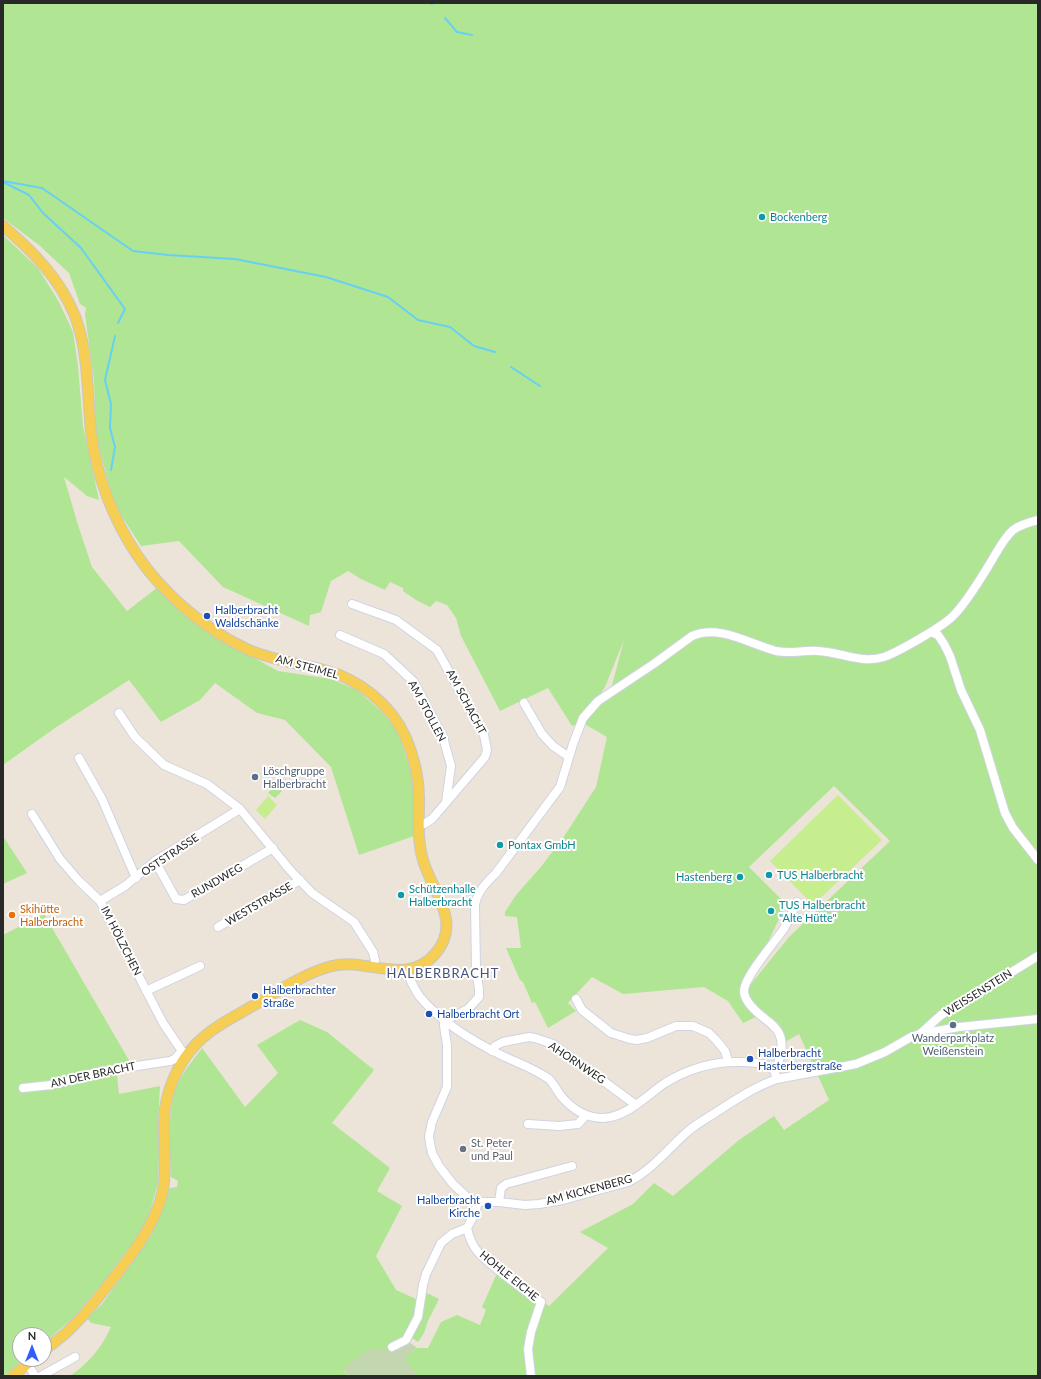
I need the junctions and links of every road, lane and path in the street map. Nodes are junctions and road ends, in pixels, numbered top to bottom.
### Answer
1 (3, 226) edge
2 (1038, 520) edge
3 (352, 604) dead end
4 (931, 632) junction
5 (340, 635) dead end
6 (524, 704) dead end
7 (119, 713) dead end
8 (569, 757) junction
9 (79, 758) dead end
10 (446, 802) junction
11 (240, 809) junction
12 (32, 814) dead end
13 (418, 825) junction
14 (273, 848) junction
15 (1038, 860) edge
16 (156, 861) junction
17 (136, 878) junction
18 (300, 880) junction
19 (100, 901) junction
20 (797, 902) dead end
21 (218, 927) dead end
22 (1038, 956) edge
23 (200, 966) dead end
24 (374, 966) junction
25 (406, 970) junction
26 (146, 991) junction
27 (576, 999) dead end
28 (1038, 1019) edge
29 (444, 1021) junction
30 (920, 1034) junction
31 (492, 1050) junction
32 (185, 1052) junction
33 (728, 1061) junction
34 (774, 1070) junction
35 (777, 1079) junction
36 (23, 1088) dead end
37 (636, 1105) junction
38 (586, 1115) junction
39 (528, 1124) dead end
40 (572, 1166) dead end
41 (478, 1202) junction
42 (498, 1202) junction
43 (467, 1228) junction
44 (52, 1344) edge
45 (392, 1347) dead end
46 (75, 1358) dead end
47 (23, 1367) edge
48 (12, 1376) edge
49 (41, 1376) edge
50 (531, 1376) edge

1 - 13 main road, AM STEIMEL
2 - 4 street
3 - 10 street, AM SCHACHT
4 - 8 street
4 - 15 street
5 - 10 street, AM STOLLEN
6 - 8 street
7 - 11 street
8 - 29 street
9 - 17 street
10 - 13 street, AM SCHACHT
11 - 14 street
11 - 16 street, OSTSTRASSE
12 - 19 street, IM HÖLZCHEN
13 - 25 main road, AM STEIMEL
14 - 16 street, RUNDWEG
14 - 18 street
16 - 17 street, OSTSTRASSE
17 - 19 street, OSTSTRASSE
18 - 21 street, WESTSTRASSE
18 - 24 street
19 - 26 street, IM HÖLZCHEN
20 - 34 street
22 - 30 street, WEISSENSTEIN
23 - 26 street
24 - 25 main road
24 - 32 main road
25 - 29 street
26 - 32 street, IM HÖLZCHEN
27 - 33 street
28 - 30 street
29 - 31 street
29 - 41 street
30 - 35 street, AM KICKENBERG
31 - 37 street, AHORNWEG
31 - 38 street
32 - 36 street, AN DER BRACHT
32 - 44 main road
33 - 34 street
33 - 37 street
34 - 35 street
35 - 42 street, AM KICKENBERG
37 - 38 street
38 - 39 street
40 - 42 street
41 - 42 street, AM KICKENBERG
41 - 43 street
43 - 45 street
43 - 50 street, HOHLE EICHE
46 - 49 street
47 - 48 main road

